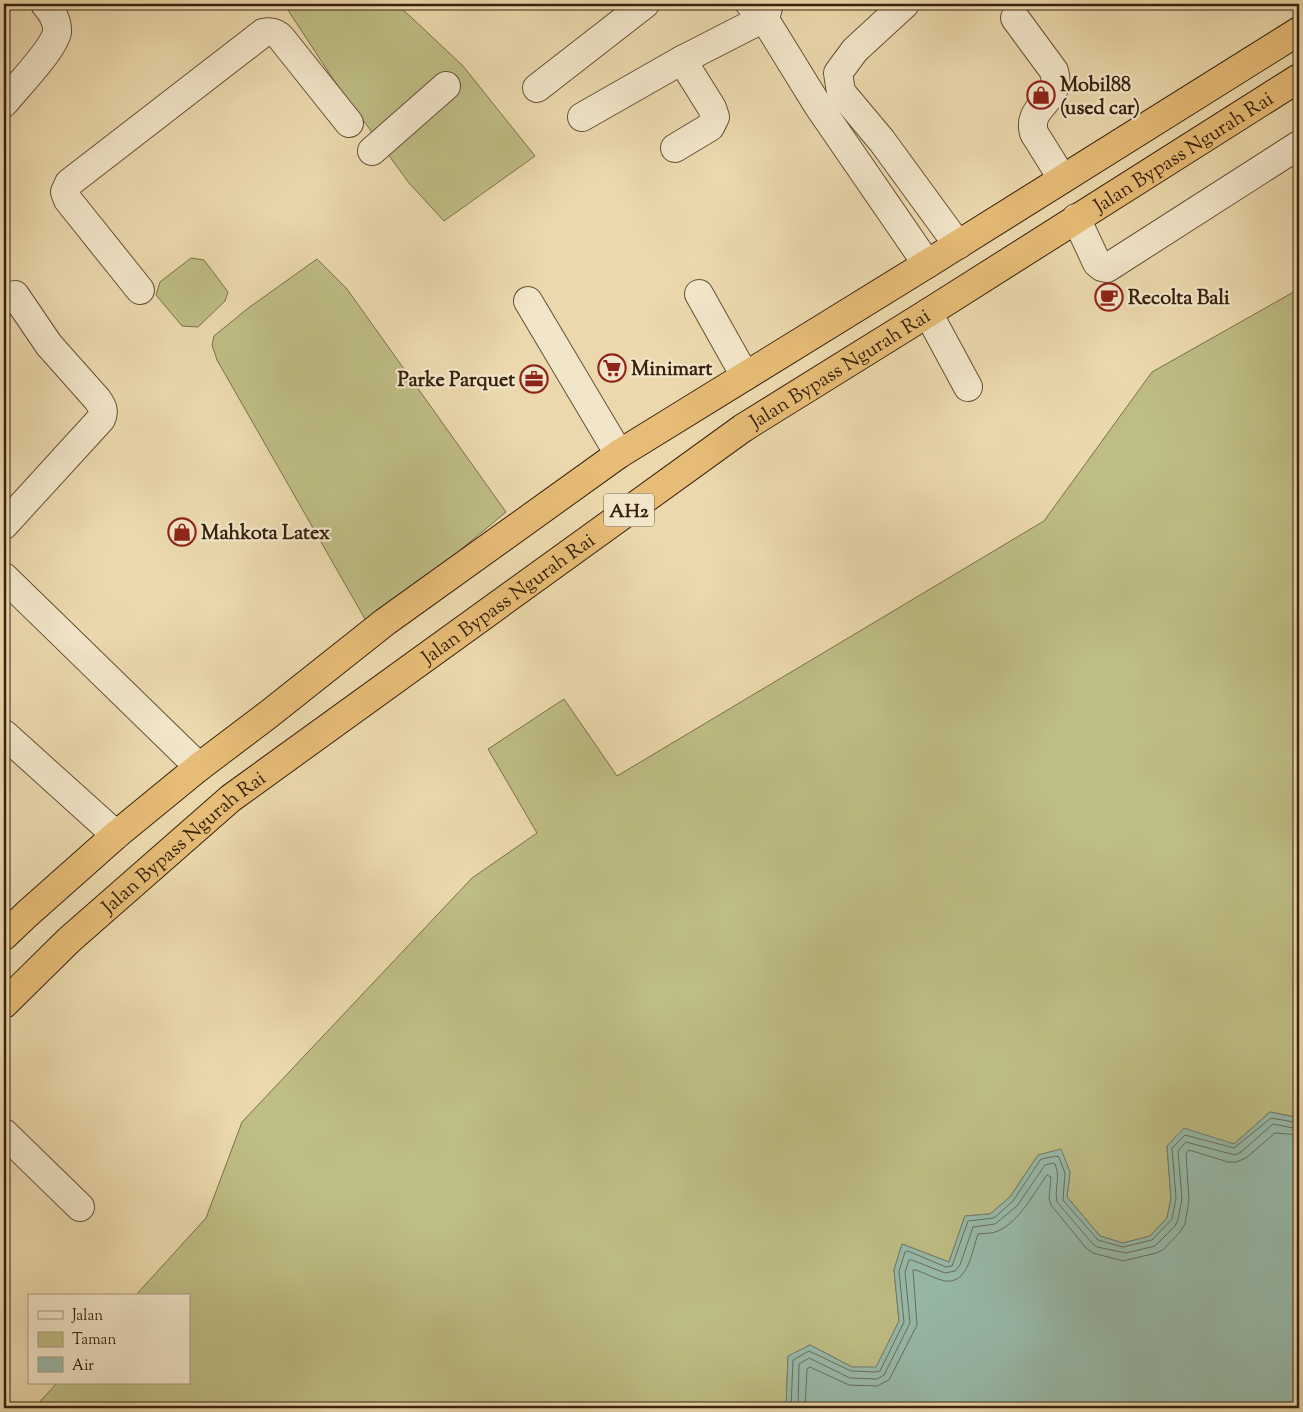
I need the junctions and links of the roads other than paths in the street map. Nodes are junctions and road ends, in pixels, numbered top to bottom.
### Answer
1 (45, 4) edge
2 (645, 4) edge
3 (905, 4) edge
4 (761, 8) edge
5 (1014, 18) dead end
6 (1299, 31) edge
7 (682, 60) junction
8 (1299, 78) edge
9 (446, 86) dead end
10 (537, 88) dead end
11 (4, 103) edge
12 (582, 117) dead end
13 (349, 123) dead end
14 (1299, 144) edge
15 (676, 148) dead end
16 (372, 151) dead end
17 (1062, 180) junction
18 (1076, 218) junction
19 (958, 245) junction
20 (928, 264) junction
21 (140, 290) dead end
22 (699, 294) dead end
23 (15, 295) dead end
24 (528, 301) dead end
25 (928, 313) junction
26 (745, 376) junction
27 (968, 386) dead end
28 (618, 454) junction
29 (4, 525) edge
30 (4, 577) edge
31 (4, 734) edge
32 (199, 767) junction
33 (116, 835) junction
34 (6, 930) edge
35 (4, 1004) edge
36 (4, 1133) edge
37 (80, 1207) dead end

1 - 11 street
2 - 10 street
3 - 19 street
4 - 7 street
4 - 20 street
5 - 17 street
6 - 17 highway, Jalan Bypass Ngurah Rai / AH2
7 - 12 street
7 - 15 street
8 - 18 highway, Jalan Bypass Ngurah Rai / AH2
9 - 16 street
13 - 21 street
14 - 18 street
17 - 19 highway, Jalan Bypass Ngurah Rai / AH2
18 - 25 highway, Jalan Bypass Ngurah Rai / AH2
19 - 20 highway, Jalan Bypass Ngurah Rai / AH2
20 - 26 highway, Jalan Bypass Ngurah Rai / AH2
22 - 26 street
23 - 29 street
24 - 28 street
25 - 27 street
25 - 35 highway, Jalan Bypass Ngurah Rai / AH2
26 - 28 highway, Jalan Bypass Ngurah Rai / AH2
28 - 32 highway, Jalan Bypass Ngurah Rai / AH2
30 - 32 street
31 - 33 street
32 - 33 highway, Jalan Bypass Ngurah Rai / AH2
33 - 34 highway, Jalan Bypass Ngurah Rai / AH2
36 - 37 street

